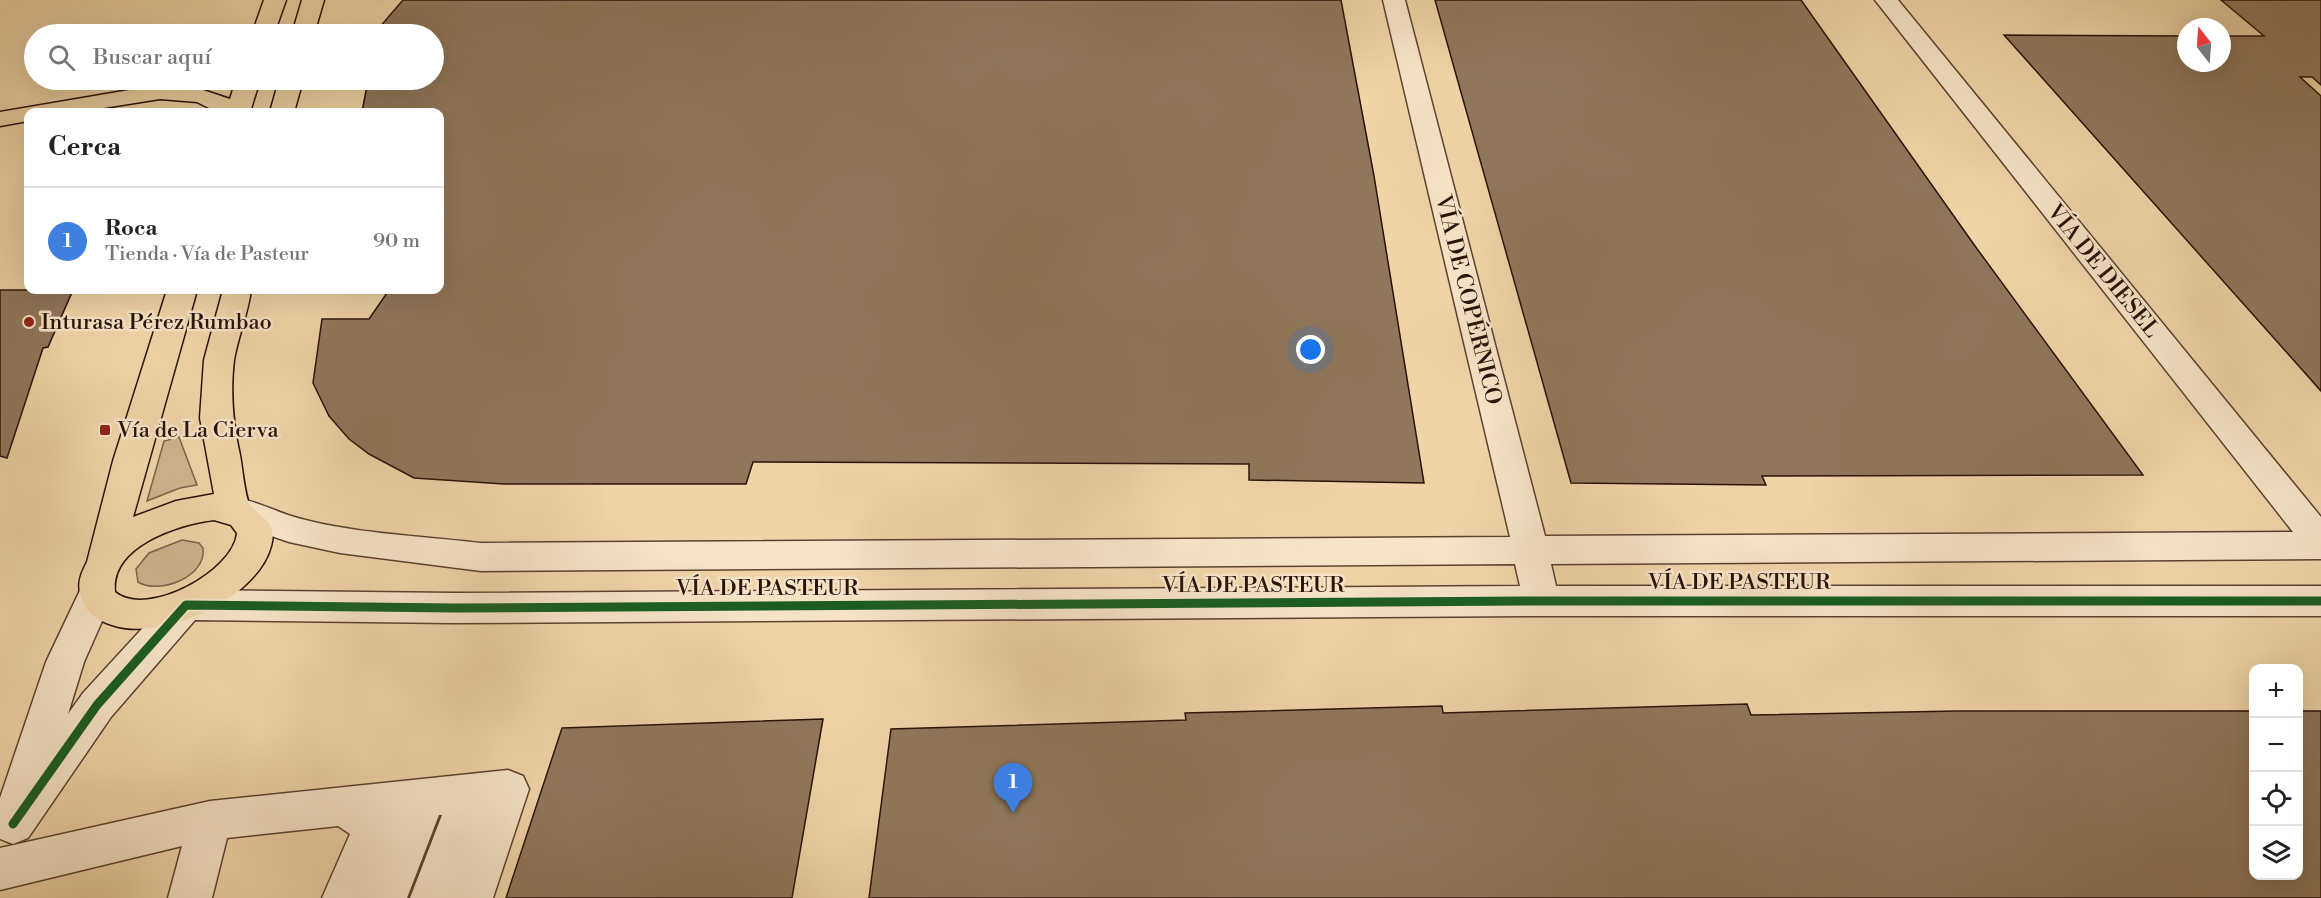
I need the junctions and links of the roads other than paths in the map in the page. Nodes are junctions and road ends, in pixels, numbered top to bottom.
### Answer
1 (275, 0) edge
2 (313, 0) edge
3 (1394, 0) edge
4 (1886, 0) edge
5 (267, 24) edge
6 (306, 24) edge
7 (164, 90) edge
8 (245, 90) edge
9 (288, 90) edge
10 (158, 92) junction
11 (60, 108) edge
12 (227, 108) edge
13 (239, 108) edge
14 (283, 108) edge
15 (24, 115) edge
16 (0, 118) edge
17 (181, 294) edge
18 (236, 294) edge
19 (234, 510) junction
20 (2321, 543) edge
21 (1530, 549) junction
22 (100, 578) junction
23 (1541, 601) junction
24 (2321, 601) edge
25 (186, 605) junction
26 (471, 793) junction
27 (343, 806) junction
28 (210, 820) junction
29 (13, 824) junction
30 (0, 867) edge
31 (190, 898) edge
32 (344, 898) edge
33 (385, 898) edge
34 (432, 898) edge
35 (471, 898) edge

1 - 5 main road
2 - 6 main road
3 - 21 street, VÍA DE COPÉRNICO
4 - 20 street, VÍA DE DIESEL
7 - 10 main road
8 - 13 main road
9 - 14 main road
10 - 11 main road
10 - 12 main road
15 - 16 main road
17 - 22 main road
18 - 19 main road
19 - 21 street, VÍA DE PASTEUR
19 - 22 main road
19 - 25 main road
20 - 21 street, VÍA DE PASTEUR
21 - 23 street, VÍA DE COPÉRNICO
22 - 25 main road
22 - 29 street
23 - 24 street, VÍA DE PASTEUR
23 - 25 street, VÍA DE PASTEUR
25 - 29 street
26 - 27 street
26 - 34 street
26 - 35 street
27 - 28 street
27 - 32 street
27 - 33 street
28 - 30 street
28 - 31 street
29 - 30 street

